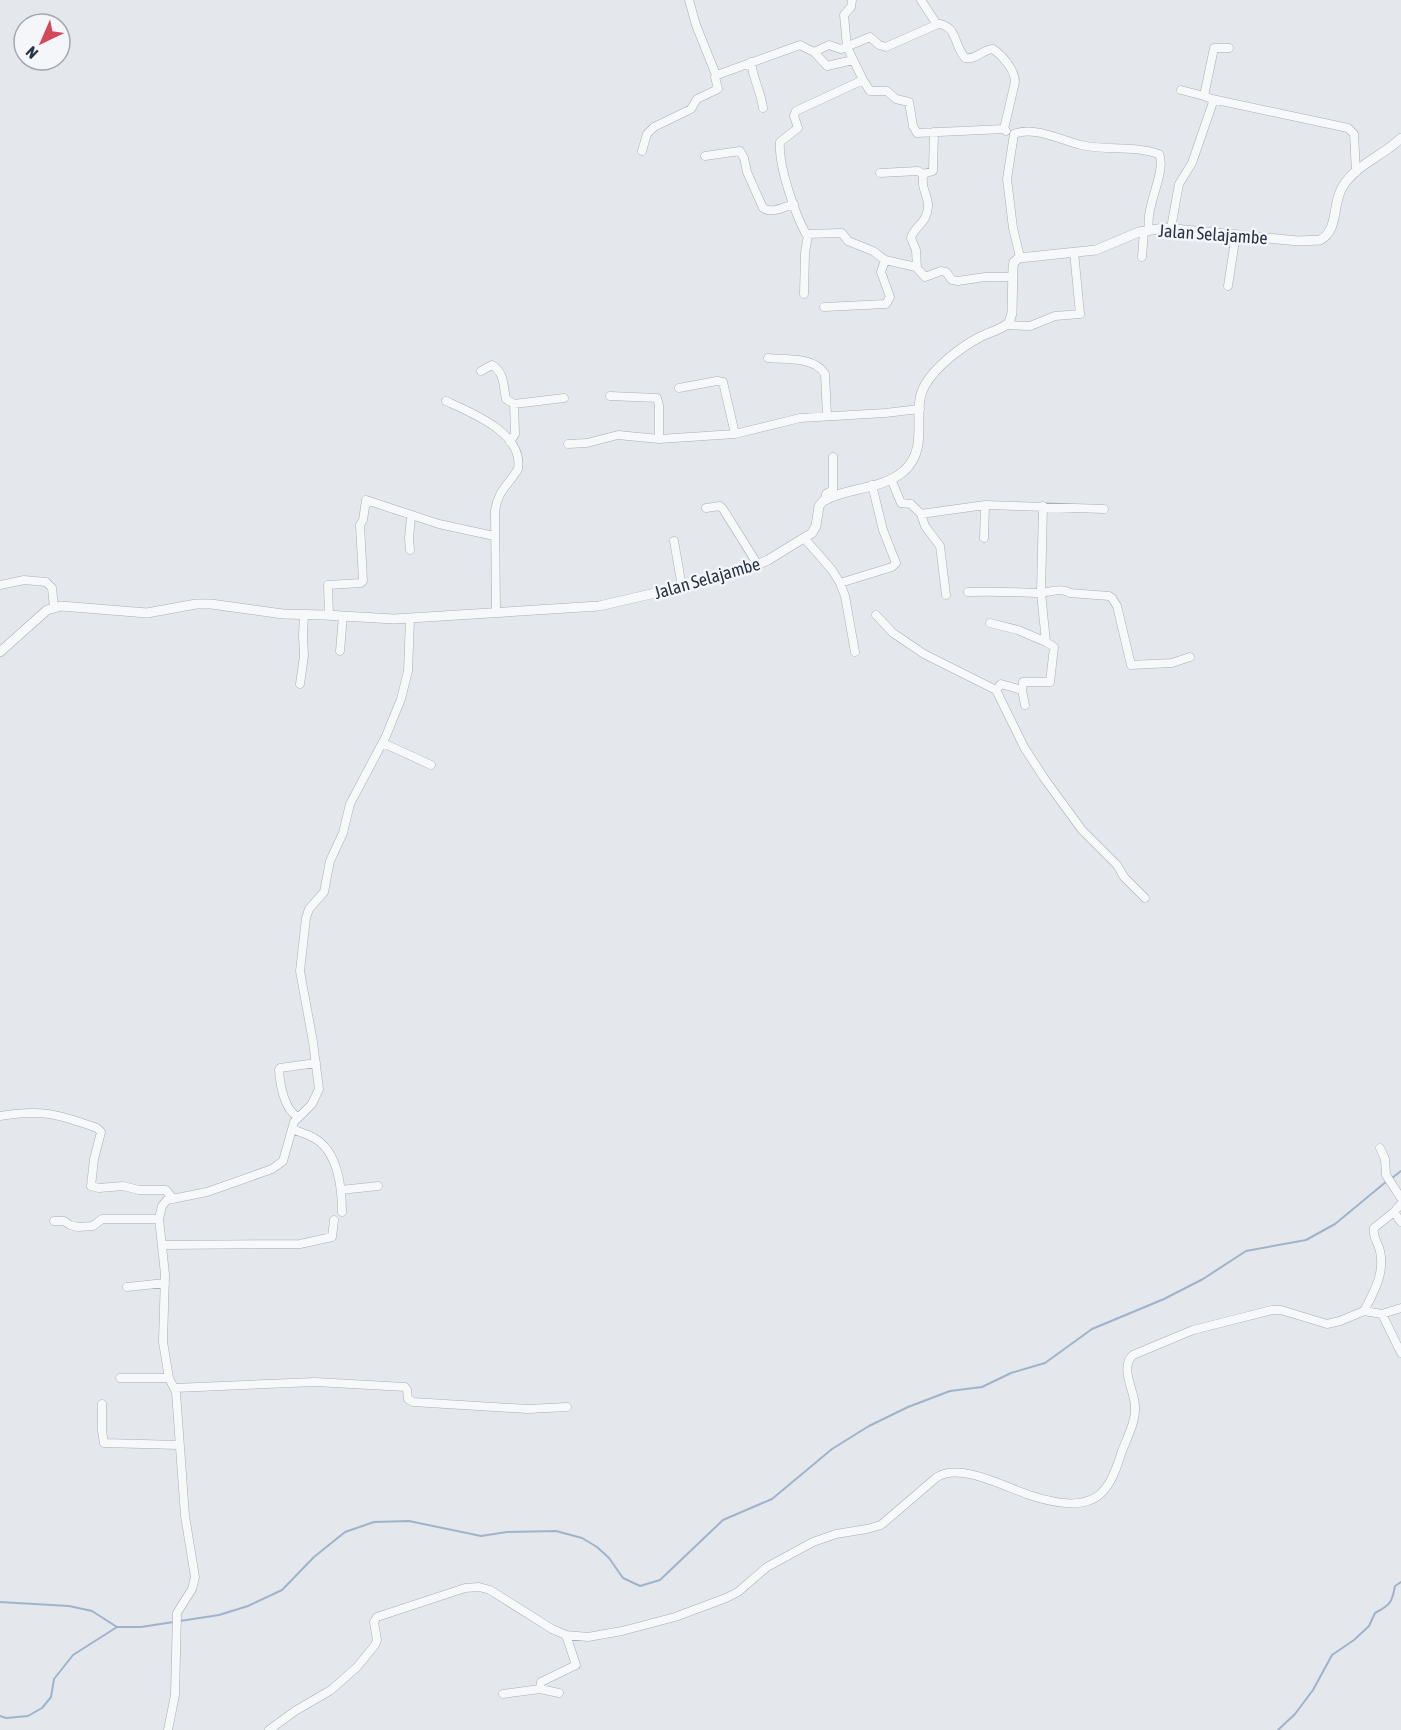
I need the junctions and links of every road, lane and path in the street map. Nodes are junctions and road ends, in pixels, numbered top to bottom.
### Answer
1 (689, 0) edge
2 (852, 0) edge
3 (921, 0) edge
4 (938, 24) junction
5 (847, 46) junction
6 (1228, 48) dead end
7 (814, 52) junction
8 (853, 60) junction
9 (751, 62) junction
10 (716, 75) junction
11 (863, 81) junction
12 (1181, 90) dead end
13 (1208, 98) junction
14 (763, 108) dead end
15 (1004, 129) junction
16 (934, 132) junction
17 (1014, 134) junction
18 (1401, 138) edge
19 (642, 151) dead end
20 (705, 156) dead end
21 (1356, 171) junction
22 (880, 173) dead end
23 (922, 174) junction
24 (794, 204) junction
25 (1171, 228) junction
26 (1146, 230) junction
27 (1236, 234) junction
28 (808, 235) junction
29 (1074, 252) junction
30 (1020, 257) junction
31 (1142, 257) dead end
32 (885, 260) junction
33 (917, 268) junction
34 (1012, 277) junction
35 (1228, 286) dead end
36 (804, 294) dead end
37 (825, 307) dead end
38 (1006, 325) junction
39 (768, 358) dead end
40 (481, 371) dead end
41 (679, 387) dead end
42 (610, 396) dead end
43 (564, 398) dead end
44 (446, 401) dead end
45 (514, 404) junction
46 (920, 409) junction
47 (827, 416) junction
48 (735, 434) junction
49 (659, 439) junction
50 (510, 442) junction
51 (568, 444) dead end
52 (833, 457) dead end
53 (891, 479) junction
54 (872, 485) junction
55 (826, 500) junction
56 (985, 505) junction
57 (1043, 506) junction
58 (706, 508) dead end
59 (1104, 509) dead end
60 (921, 514) junction
61 (411, 516) junction
62 (494, 536) junction
63 (805, 538) junction
64 (984, 538) dead end
65 (675, 541) dead end
66 (410, 550) dead end
67 (758, 565) junction
68 (840, 583) junction
69 (0, 585) edge
70 (682, 587) junction
71 (968, 592) dead end
72 (1041, 593) junction
73 (946, 595) dead end
74 (54, 607) junction
75 (496, 612) junction
76 (304, 615) junction
77 (329, 615) junction
78 (876, 615) dead end
79 (343, 616) junction
80 (410, 619) junction
81 (990, 623) dead end
82 (1046, 642) junction
83 (340, 651) dead end
84 (0, 652) edge
85 (855, 652) dead end
86 (1190, 657) dead end
87 (300, 684) dead end
88 (996, 690) junction
89 (1022, 690) junction
90 (1025, 705) dead end
91 (383, 743) junction
92 (431, 765) dead end
93 (1145, 898) dead end
94 (316, 1063) junction
95 (0, 1116) edge
96 (298, 1117) junction
97 (291, 1129) junction
98 (1380, 1148) dead end
99 (378, 1186) dead end
100 (341, 1190) junction
101 (1401, 1198) edge
102 (173, 1199) junction
103 (1401, 1204) edge
104 (342, 1212) dead end
105 (1394, 1212) junction
106 (159, 1219) junction
107 (334, 1220) dead end
108 (54, 1221) dead end
109 (1401, 1222) edge
110 (162, 1245) junction
111 (165, 1282) junction
112 (127, 1287) dead end
113 (1401, 1308) edge
114 (1364, 1311) junction
115 (1382, 1314) junction
116 (1401, 1353) edge
117 (120, 1378) dead end
118 (169, 1378) junction
119 (175, 1388) junction
120 (102, 1404) dead end
121 (567, 1407) dead end
122 (179, 1445) junction
123 (566, 1635) junction
124 (540, 1689) junction
125 (560, 1693) dead end
126 (503, 1694) dead end
127 (168, 1730) edge
128 (269, 1730) edge

1 - 10 street
2 - 5 street
3 - 4 street
4 - 5 street
4 - 15 street
5 - 7 street
5 - 8 street
6 - 13 street
7 - 8 street
7 - 9 street
8 - 11 street
9 - 10 street
9 - 14 street
10 - 19 street
11 - 16 street
11 - 24 street
12 - 13 street
13 - 21 street
13 - 25 street
15 - 16 street
15 - 17 street
16 - 23 street
17 - 26 street
17 - 30 street
18 - 21 street, Jalan Selajambe
20 - 24 street
21 - 27 street, Jalan Selajambe
22 - 23 street
23 - 33 street
24 - 28 street
25 - 26 street, Jalan Selajambe
25 - 27 street, Jalan Selajambe
26 - 29 street, Jalan Selajambe
26 - 31 street
27 - 35 street
28 - 32 street
28 - 36 street
29 - 30 street, Jalan Selajambe
29 - 38 street
30 - 34 street
32 - 33 street
32 - 37 street
33 - 34 street
34 - 38 street
38 - 46 street
39 - 47 street
40 - 45 street
41 - 48 street
42 - 49 street
43 - 45 street
44 - 50 street
45 - 50 street
46 - 47 street
46 - 53 street
47 - 48 street
48 - 49 street
49 - 51 street
50 - 62 street
52 - 55 street
53 - 54 street
53 - 60 street
54 - 55 street
54 - 68 street
55 - 63 street, Jalan Selajambe
56 - 57 street
56 - 60 street
56 - 64 street
57 - 59 street
57 - 72 street
58 - 67 street
60 - 73 street
61 - 62 street
61 - 66 street
61 - 77 street
62 - 75 street
63 - 67 street, Jalan Selajambe
63 - 68 street
65 - 70 street
67 - 70 street, Jalan Selajambe
68 - 85 street
69 - 74 street
70 - 75 street, Jalan Selajambe
71 - 72 street
72 - 82 street
72 - 86 street
74 - 76 street, Jalan Selajambe
74 - 84 street
75 - 80 street, Jalan Selajambe
76 - 77 street, Jalan Selajambe
76 - 87 street
77 - 79 street, Jalan Selajambe
78 - 88 street
79 - 80 street, Jalan Selajambe
79 - 83 street
80 - 91 street
81 - 82 street
82 - 89 street
88 - 89 street
88 - 93 street
89 - 90 street
91 - 92 street
91 - 94 street
94 - 96 street
94 - 96 street
95 - 102 street
96 - 97 street
97 - 100 street
97 - 102 street
98 - 101 street
99 - 100 street
100 - 104 street
102 - 106 street
103 - 105 street
105 - 109 street
105 - 114 street
106 - 108 street
106 - 110 street
107 - 110 street
110 - 111 street
111 - 112 street
111 - 118 street
113 - 115 street
114 - 115 street
114 - 123 street
115 - 116 street
117 - 118 street
118 - 119 street
119 - 121 street
119 - 122 street
120 - 122 street
122 - 127 street
123 - 124 street
123 - 128 street
124 - 125 street
124 - 126 street

